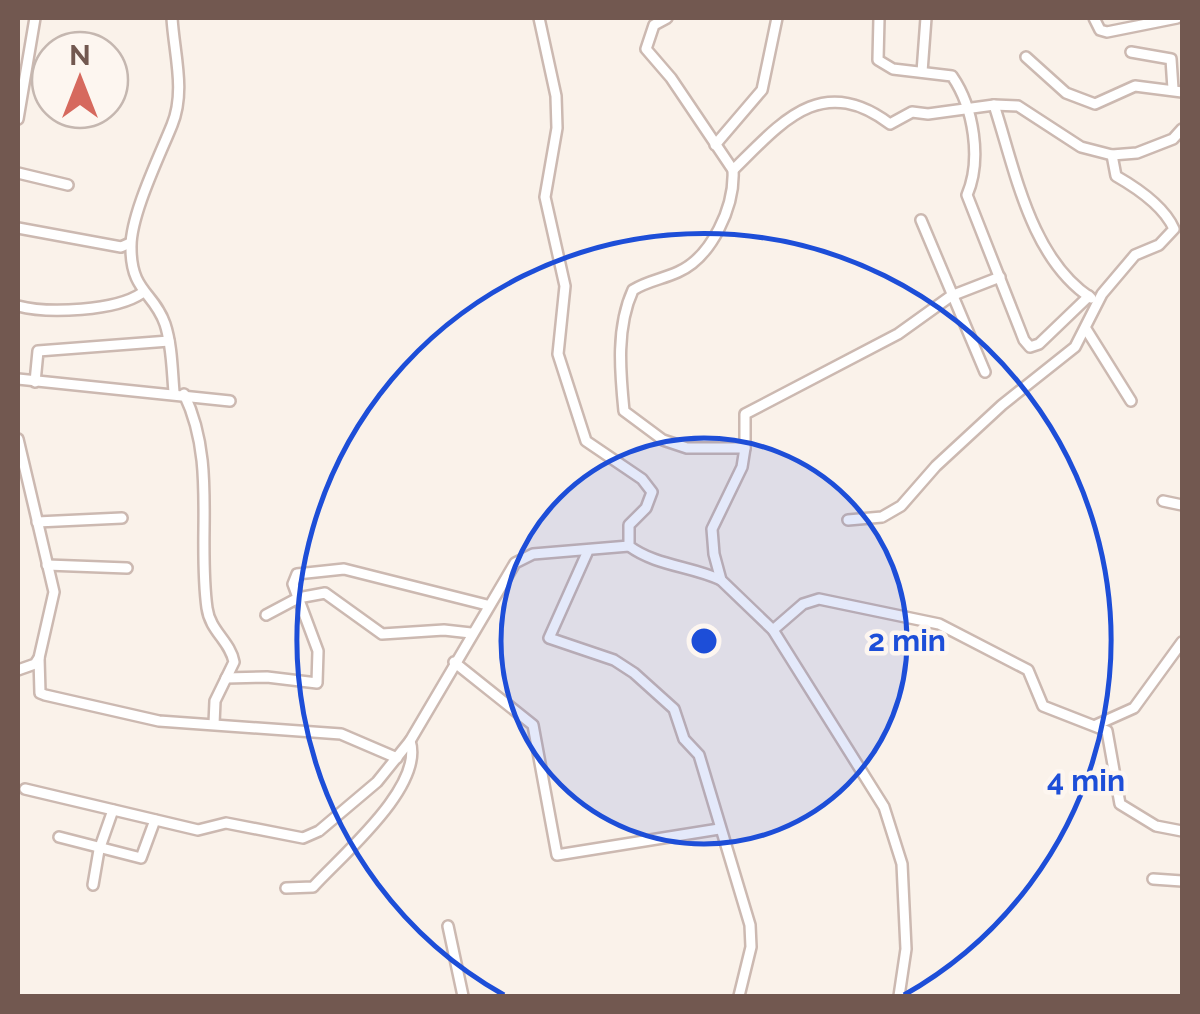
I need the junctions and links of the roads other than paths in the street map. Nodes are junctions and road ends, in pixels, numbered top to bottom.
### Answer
1 (36, 18) edge
2 (172, 18) edge
3 (539, 18) edge
4 (668, 18) edge
5 (777, 18) edge
6 (879, 18) edge
7 (926, 18) edge
8 (1094, 18) edge
9 (1177, 18) edge
10 (1130, 52) dead end
11 (1026, 57) dead end
12 (922, 72) junction
13 (1178, 90) edge
14 (20, 102) edge
15 (994, 104) junction
16 (969, 108) junction
17 (18, 119) edge
18 (1182, 130) edge
19 (715, 145) junction
20 (1112, 154) junction
21 (733, 170) junction
22 (18, 172) edge
23 (68, 184) dead end
24 (921, 220) dead end
25 (18, 228) edge
26 (130, 243) junction
27 (1000, 277) junction
28 (142, 293) junction
29 (951, 296) junction
30 (1093, 299) junction
31 (18, 306) edge
32 (1086, 329) junction
33 (169, 342) junction
34 (986, 372) dead end
35 (18, 378) edge
36 (35, 382) junction
37 (179, 393) junction
38 (230, 400) dead end
39 (1131, 401) dead end
40 (18, 439) edge
41 (745, 448) junction
42 (1162, 501) dead end
43 (1182, 504) edge
44 (122, 518) dead end
45 (848, 520) dead end
46 (37, 522) junction
47 (629, 546) junction
48 (587, 553) junction
49 (47, 565) junction
50 (127, 568) dead end
51 (722, 580) junction
52 (298, 598) junction
53 (487, 605) junction
54 (266, 614) dead end
55 (774, 630) junction
56 (471, 633) junction
57 (1182, 642) edge
58 (38, 658) junction
59 (454, 662) junction
60 (18, 670) edge
61 (226, 678) junction
62 (214, 724) junction
63 (1096, 725) junction
64 (410, 741) junction
65 (397, 758) junction
66 (25, 789) dead end
67 (113, 810) junction
68 (155, 820) junction
69 (719, 829) junction
70 (1182, 831) edge
71 (59, 836) dead end
72 (99, 850) junction
73 (1153, 879) dead end
74 (1182, 882) edge
75 (93, 885) dead end
76 (286, 888) dead end
77 (448, 926) dead end
78 (463, 996) edge
79 (739, 996) edge
80 (899, 996) edge

1 - 14 street
2 - 26 street
3 - 47 street
4 - 19 street
5 - 19 street
6 - 12 street
7 - 12 street
8 - 9 street
10 - 13 street
11 - 13 street
12 - 16 street
14 - 17 street
15 - 16 street
15 - 20 street
15 - 30 street
16 - 21 street
16 - 27 street
18 - 20 street
19 - 21 street
20 - 30 street
21 - 41 street
22 - 23 street
24 - 29 street
25 - 26 street
26 - 28 street
27 - 29 street
27 - 30 street
28 - 31 street
28 - 33 street
29 - 34 street
29 - 41 street
30 - 32 street
32 - 39 street
32 - 45 street
33 - 36 street
33 - 37 street
35 - 36 street
36 - 37 street
37 - 38 street
37 - 61 street
40 - 46 street
41 - 51 street
42 - 43 street
44 - 46 street
46 - 49 street
47 - 48 street
47 - 51 street
48 - 53 street
48 - 69 street
49 - 50 street
49 - 58 street
51 - 55 street
52 - 53 street
52 - 54 street
52 - 56 street
52 - 61 street
53 - 56 street
55 - 63 street
55 - 80 street
56 - 59 street
57 - 63 street
58 - 60 street
58 - 62 street
59 - 64 street
59 - 69 street
61 - 62 street
62 - 65 street
63 - 70 street
64 - 65 street
64 - 76 street
65 - 68 street
66 - 67 street
67 - 68 street
67 - 72 street
68 - 72 street
69 - 79 street
71 - 72 street
72 - 75 street
73 - 74 street
77 - 78 street

